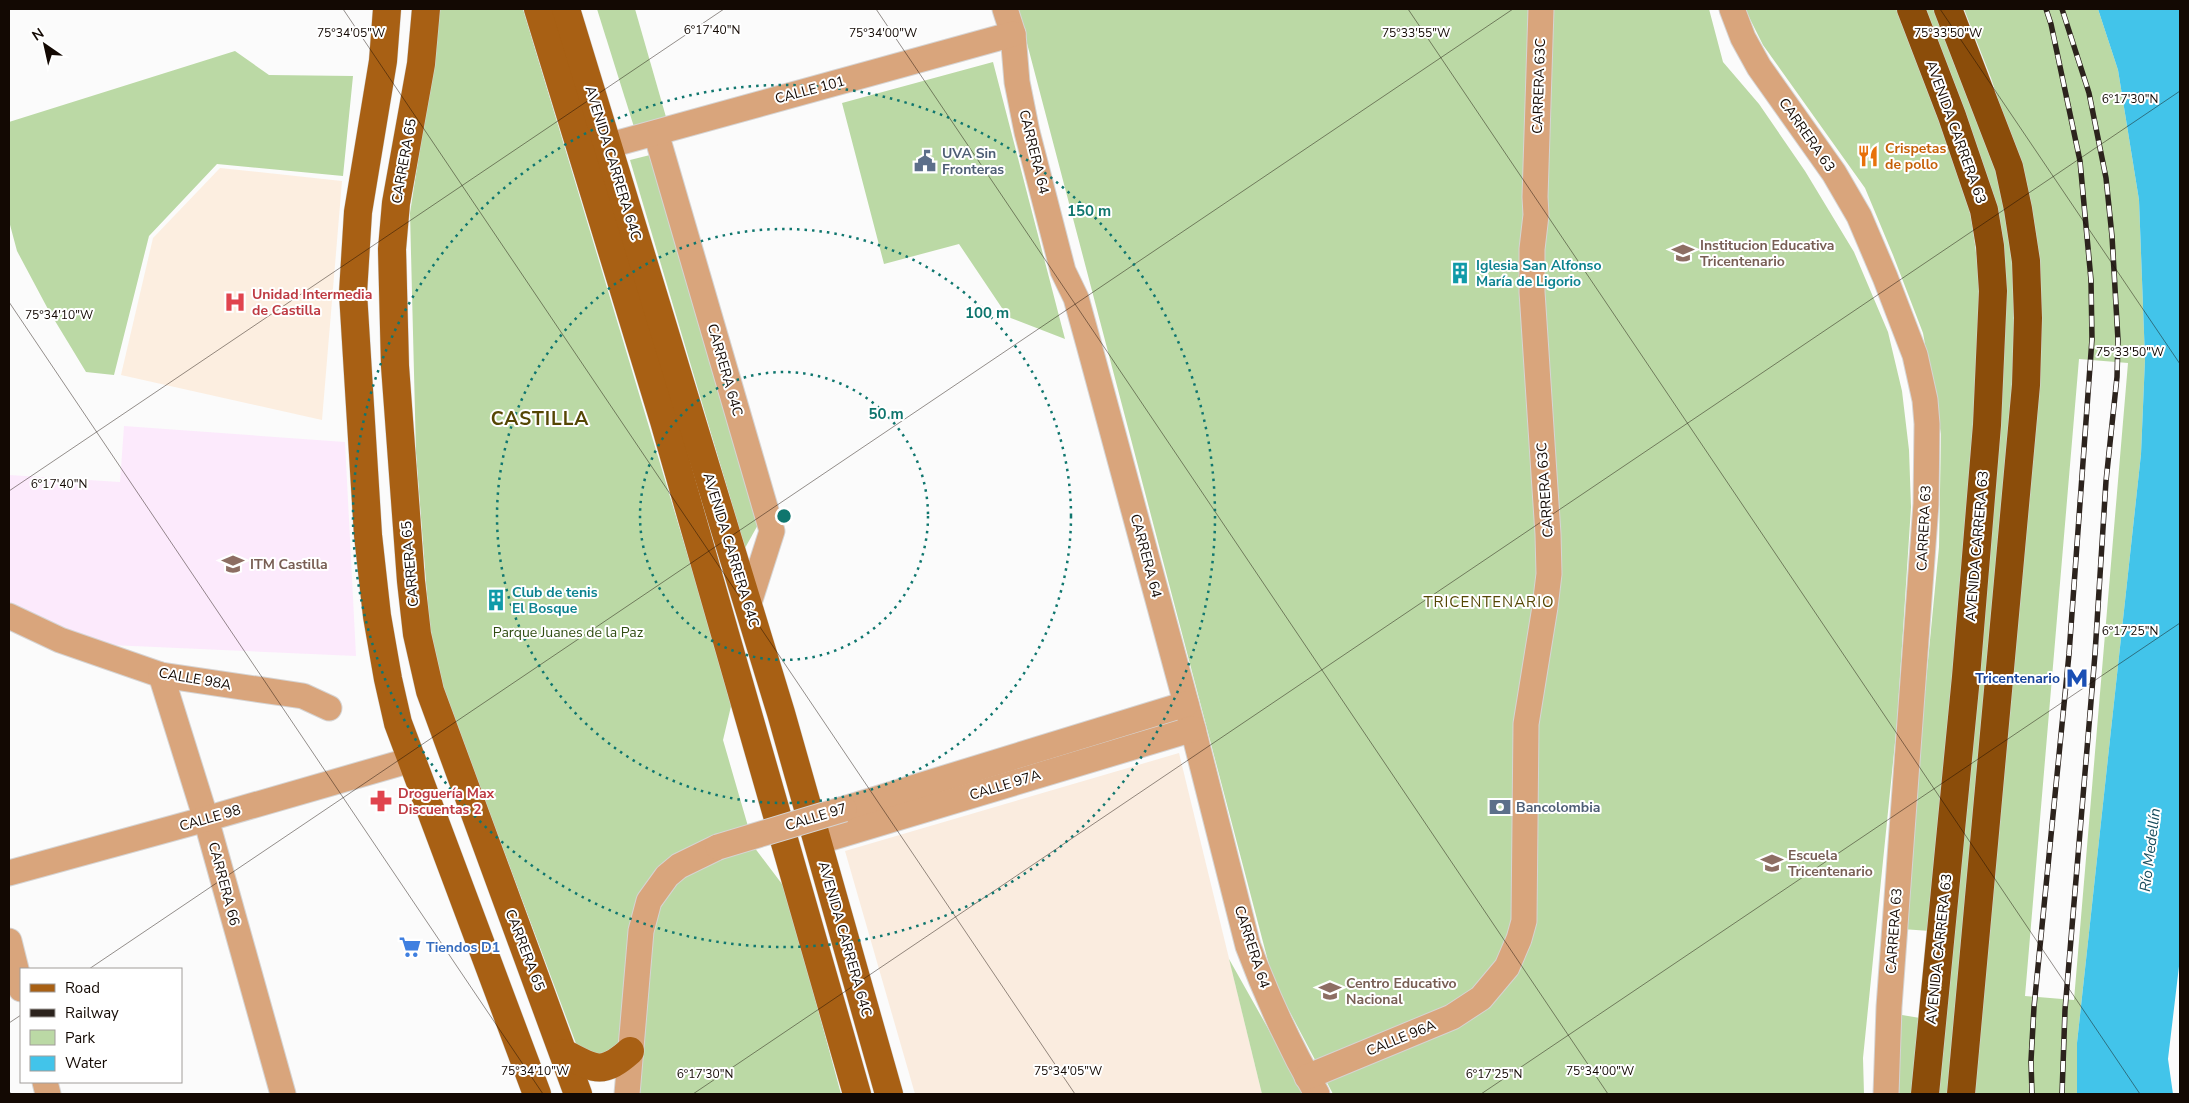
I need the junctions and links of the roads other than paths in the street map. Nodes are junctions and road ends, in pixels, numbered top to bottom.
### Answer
1 (387, 9) edge
2 (426, 9) edge
3 (538, 9) edge
4 (566, 9) edge
5 (1005, 9) edge
6 (1541, 9) edge
7 (1732, 9) edge
8 (1911, 9) edge
9 (1948, 9) edge
10 (1013, 34) junction
11 (656, 133) junction
12 (607, 146) junction
13 (748, 606) junction
14 (9, 616) edge
15 (161, 675) junction
16 (1186, 704) junction
17 (329, 708) dead end
18 (1193, 729) junction
19 (411, 760) junction
20 (206, 819) junction
21 (818, 842) junction
22 (9, 873) edge
23 (9, 941) edge
24 (1507, 967) joint
25 (20, 985) edge
26 (630, 1051) junction
27 (564, 1053) junction
28 (1312, 1086) edge
29 (283, 1094) edge
30 (537, 1094) edge
31 (578, 1094) edge
32 (627, 1094) edge
33 (857, 1094) edge
34 (889, 1094) edge
35 (1886, 1094) edge
36 (1925, 1094) edge
37 (1961, 1094) edge

1 - 19 main road
2 - 27 main road, CARRERA 65
3 - 33 main road, AVENIDA CARRERA 64C
4 - 12 main road, AVENIDA CARRERA 64C
5 - 10 street, CARRERA 64
6 - 24 street, CARRERA 63C
7 - 35 street, CARRERA 63
8 - 36 highway, AVENIDA CARRERA 63
9 - 37 highway
10 - 11 street, CALLE 101
10 - 16 street, CARRERA 64
11 - 12 street, CALLE 101
11 - 13 street, CARRERA 64C
12 - 13 main road, AVENIDA CARRERA 64C
13 - 21 main road, AVENIDA CARRERA 64C
14 - 15 street, CALLE 98A
15 - 17 street, CALLE 98A
15 - 20 street, CARRERA 66
16 - 18 street, CARRERA 64
16 - 26 street, CALLE 97, bridge
18 - 21 street, CALLE 97A
18 - 28 street, CARRERA 64
19 - 20 street, CALLE 98
19 - 30 main road
20 - 22 street, CALLE 98
20 - 29 street, CARRERA 66
21 - 34 main road, AVENIDA CARRERA 64C
23 - 25 street
24 - 28 street, CALLE 96A
26 - 27 main road
26 - 32 street, CALLE 97
27 - 31 main road, CARRERA 65

